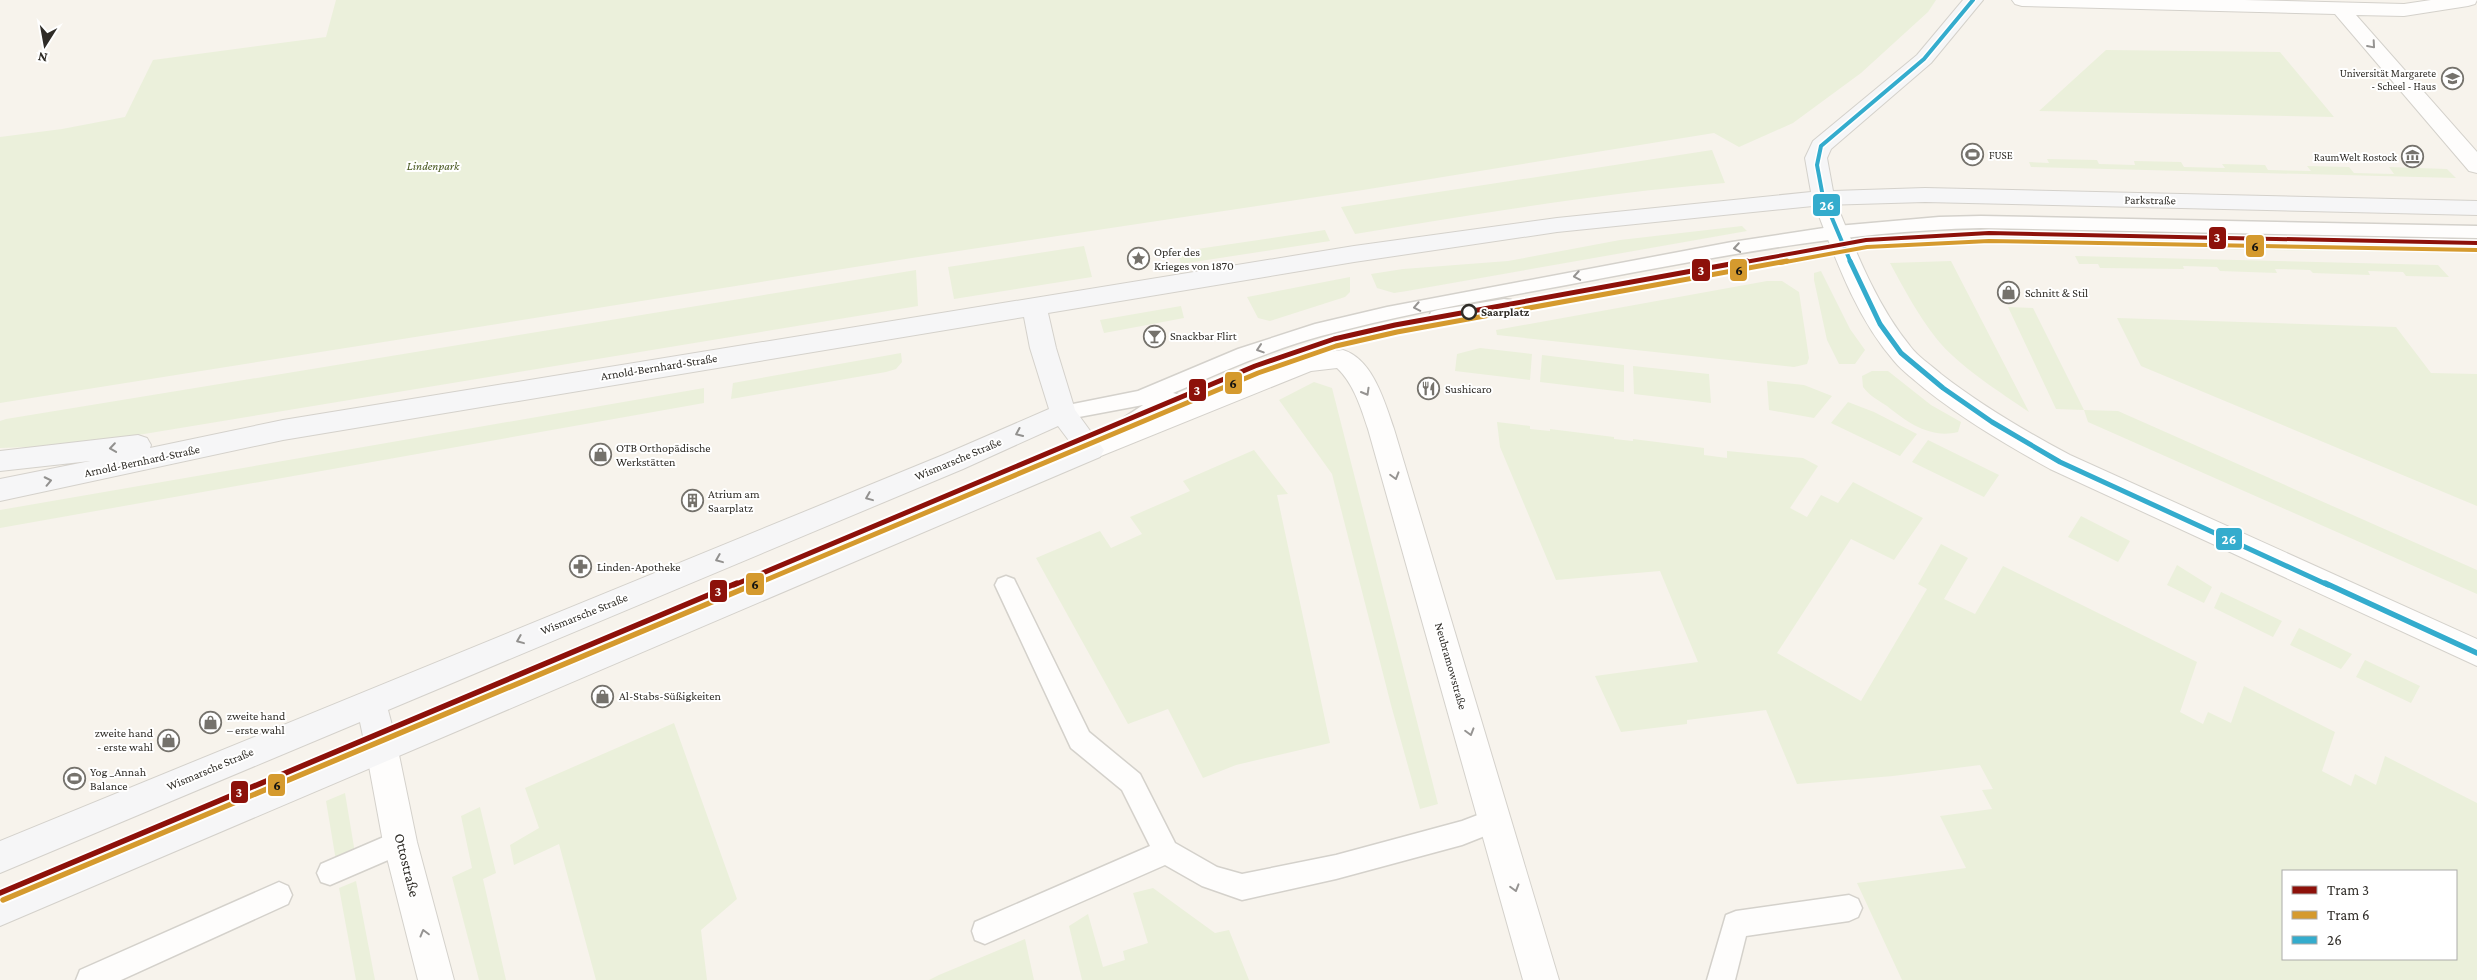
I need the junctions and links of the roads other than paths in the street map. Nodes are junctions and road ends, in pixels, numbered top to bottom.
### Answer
1 (1973, 0) edge
2 (2022, 0) edge
3 (2466, 0) edge
4 (2300, 4) edge
5 (2340, 8) junction
6 (2477, 166) edge
7 (1823, 198) junction
8 (2477, 208) edge
9 (2477, 232) edge
10 (1839, 238) junction
11 (2477, 243) edge
12 (1034, 305) junction
13 (1063, 413) junction
14 (284, 430) junction
15 (1090, 450) junction
16 (0, 461) edge
17 (0, 490) edge
18 (1006, 585) dead end
19 (2477, 652) edge
20 (371, 702) junction
21 (382, 750) junction
22 (1496, 820) junction
23 (400, 842) junction
24 (1166, 852) junction
25 (0, 857) edge
26 (330, 873) dead end
27 (279, 895) dead end
28 (1849, 908) dead end
29 (0, 910) edge
30 (985, 930) dead end
31 (90, 980) edge
32 (436, 980) edge
33 (1541, 980) edge
34 (1721, 980) edge

1 - 7 main road
2 - 4 street
3 - 5 street
4 - 5 street
5 -> 6 street
7 - 8 main road, Parkstraße
7 - 10 street
7 - 12 main road
9 - 10 lane
10 - 11 lane
10 -> 13 lane
10 - 15 lane
10 - 19 street
12 - 13 main road
12 - 14 main road, Arnold-Bernhard-Straße
13 - 15 main road
13 -> 20 main road, Wismarsche Straße
14 -> 16 main road, Arnold-Bernhard-Straße
17 -> 14 main road, Arnold-Bernhard-Straße
15 - 21 main road
15 -> 22 street, Neubramowstraße
18 - 24 lane
20 - 21 main road
20 - 25 main road, Wismarsche Straße
21 - 23 street, Ottostraße
21 - 29 main road
22 - 24 lane
22 -> 33 street, Neubramowstraße
23 - 26 lane
32 -> 23 street, Ottostraße
24 - 30 lane
27 - 31 lane
28 - 34 lane

